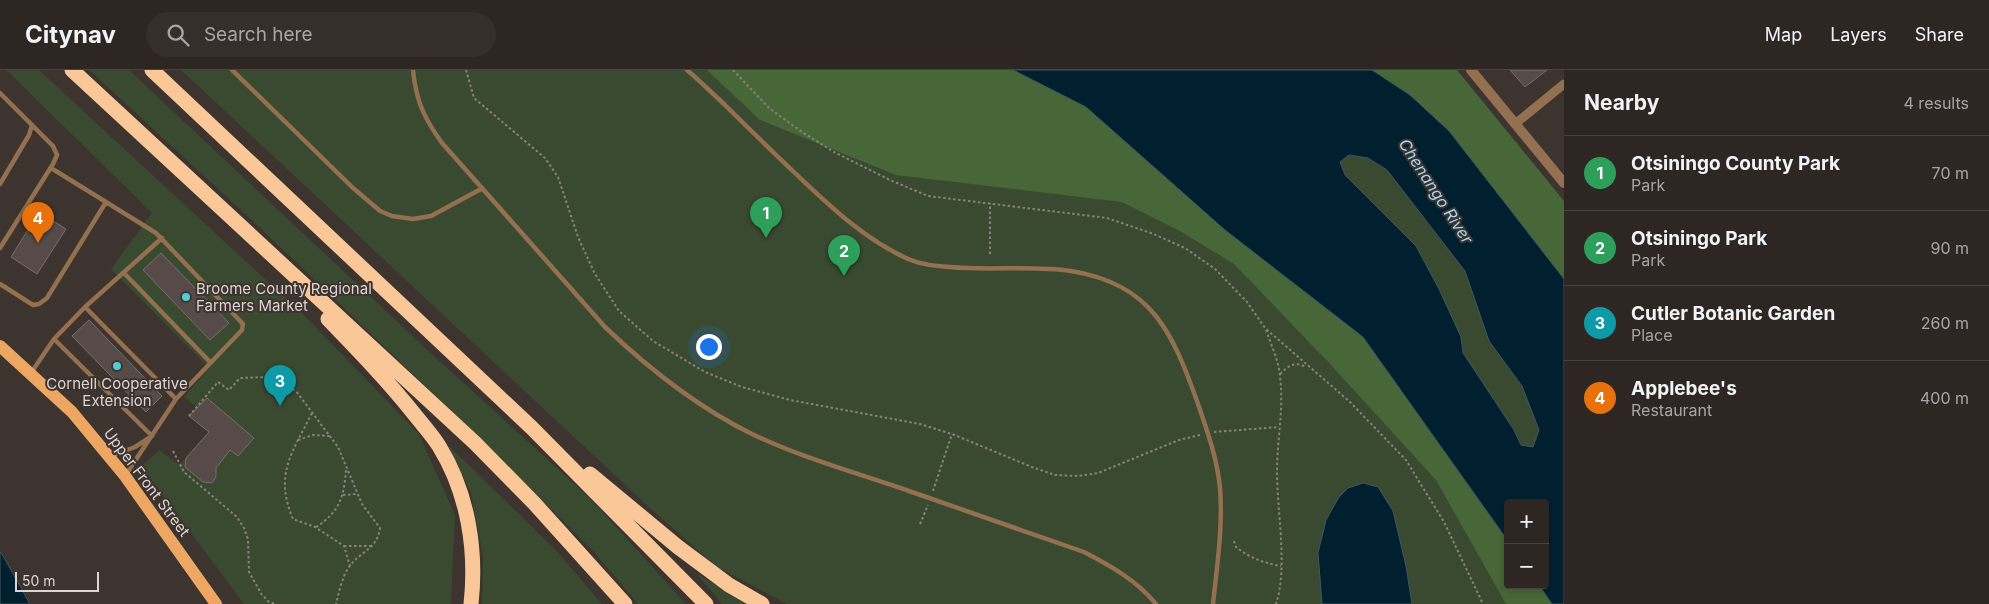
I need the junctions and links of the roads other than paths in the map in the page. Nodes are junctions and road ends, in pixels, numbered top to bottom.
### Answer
1 (72, 70) edge
2 (152, 70) edge
3 (232, 70) edge
4 (413, 70) edge
5 (687, 70) edge
6 (1471, 70) edge
7 (1564, 84) edge
8 (0, 93) edge
9 (1515, 124) junction
10 (32, 125) junction
11 (51, 168) junction
12 (1564, 183) edge
13 (0, 184) edge
14 (481, 189) junction
15 (106, 202) junction
16 (162, 238) junction
17 (0, 248) edge
18 (273, 255) junction
19 (124, 273) junction
20 (0, 284) edge
21 (85, 307) junction
22 (54, 339) junction
23 (0, 346) edge
24 (210, 362) junction
25 (31, 374) junction
26 (176, 398) junction
27 (532, 428) junction
28 (152, 436) junction
29 (109, 457) junction
30 (125, 476) junction
31 (216, 604) edge
32 (471, 604) edge
33 (625, 604) edge
34 (706, 604) edge
35 (762, 604) edge
36 (1156, 604) edge
37 (1213, 604) edge

1 - 18 highway
2 - 27 highway
3 - 14 lane
4 - 14 lane
5 - 37 lane
6 - 9 street
7 - 9 street
8 - 10 lane
9 - 12 street
10 - 11 lane
10 - 13 lane
11 - 15 lane
11 - 17 lane
14 - 36 lane
15 - 16 lane
15 - 20 lane
16 - 19 lane
16 - 24 lane
18 - 32 highway
18 - 33 highway
19 - 21 lane
19 - 24 lane
21 - 22 lane
21 - 26 lane
22 - 25 lane
22 - 28 lane
23 - 25 main road, Upper Front Street
24 - 26 lane
25 - 29 main road, Upper Front Street
26 - 28 lane
27 - 34 highway
27 - 35 highway
28 - 29 lane
28 - 30 lane
29 - 30 main road, Upper Front Street
30 - 31 main road, Upper Front Street

